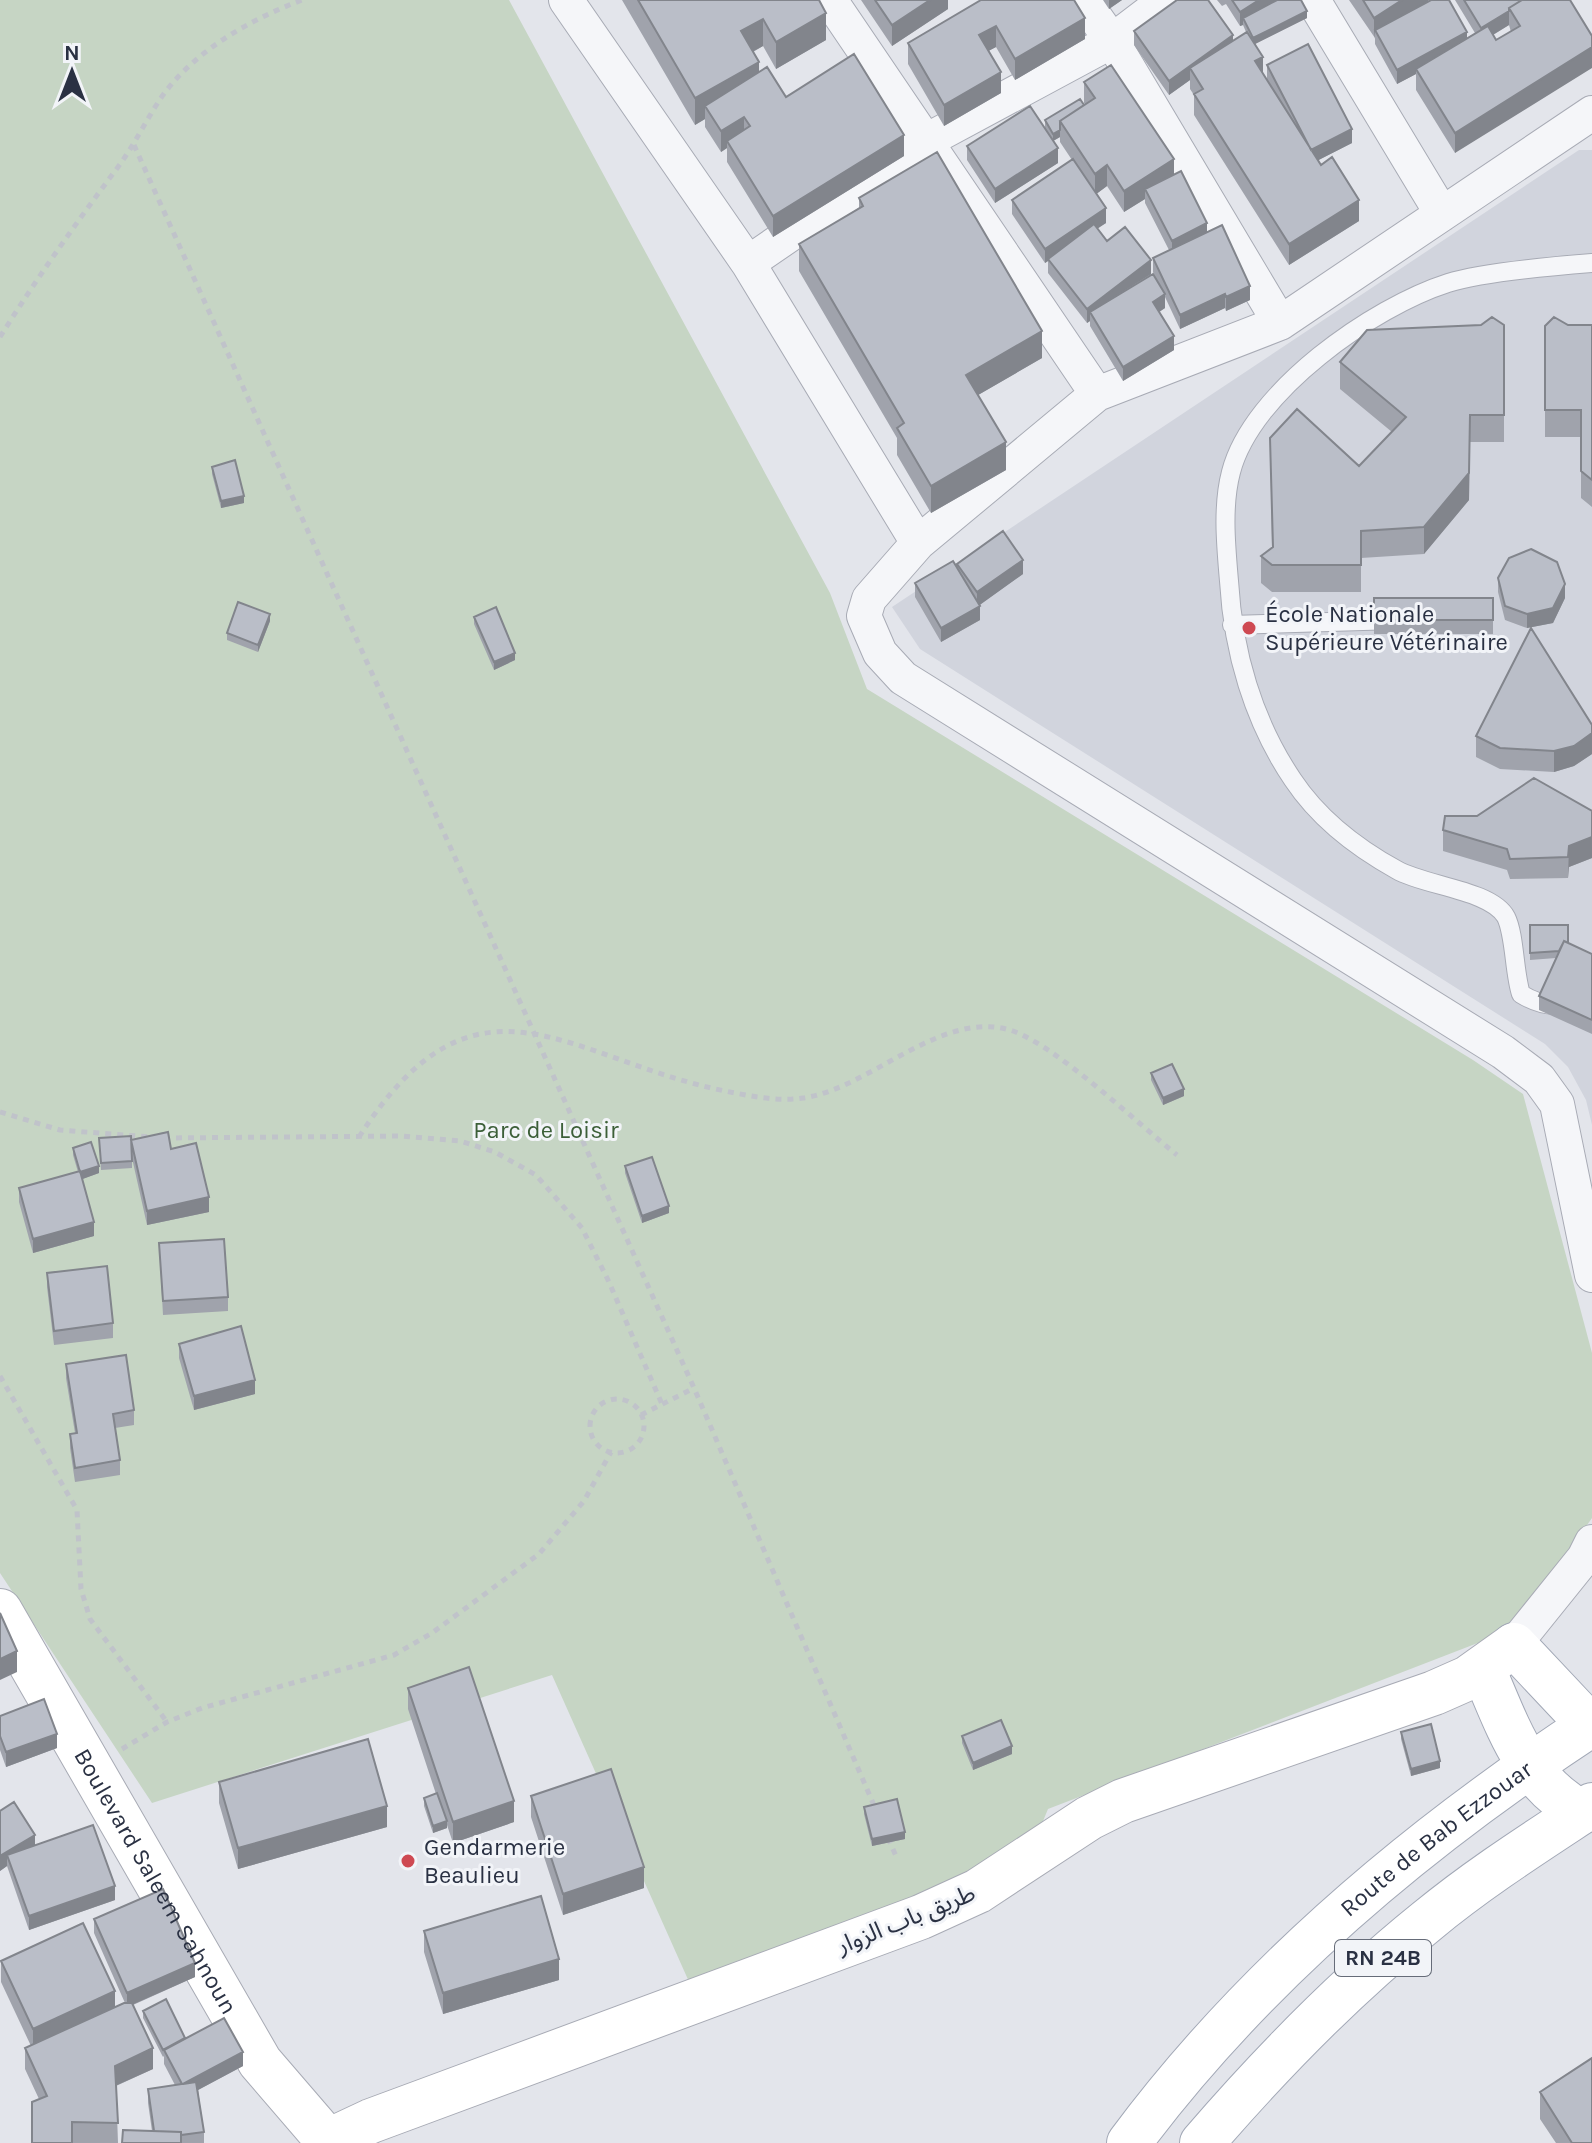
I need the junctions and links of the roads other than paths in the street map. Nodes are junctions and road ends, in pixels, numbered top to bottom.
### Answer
1 (566, 0) edge
2 (830, 0) edge
3 (1083, 0) edge
4 (1166, 0) edge
5 (1313, 0) edge
6 (1112, 41) junction
7 (1592, 113) edge
8 (926, 141) junction
9 (1442, 214) junction
10 (1592, 261) edge
11 (748, 263) junction
12 (1280, 323) junction
13 (1097, 394) junction
14 (918, 543) junction
15 (1423, 619) edge
16 (1232, 625) junction
17 (1592, 983) edge
18 (1592, 1275) edge
19 (1592, 1542) edge
20 (0, 1611) edge
21 (1499, 1657) junction
22 (1591, 1726) edge
23 (1528, 1767) junction
24 (1587, 1809) edge
25 (326, 2142) edge
26 (1129, 2143) edge
27 (1202, 2143) edge

1 - 11 street
2 - 8 street
3 - 6 street
4 - 6 street
5 - 9 street
6 - 8 street
6 - 12 street
7 - 9 street
8 - 11 street
8 - 13 street
9 - 12 street
10 - 16 lane
11 - 14 street
12 - 13 street
13 - 14 street
14 - 18 street
15 - 16 lane
16 - 17 lane
19 - 21 street
20 - 25 street, Boulevard Saleem Sahnoun
21 - 22 street
21 - 23 street
21 - 25 street, طريق باب الزوار
22 - 23 street, Route de Bab Ezzouar
23 - 24 street
23 - 26 street, Route de Bab Ezzouar
24 - 27 street, RN 24B

